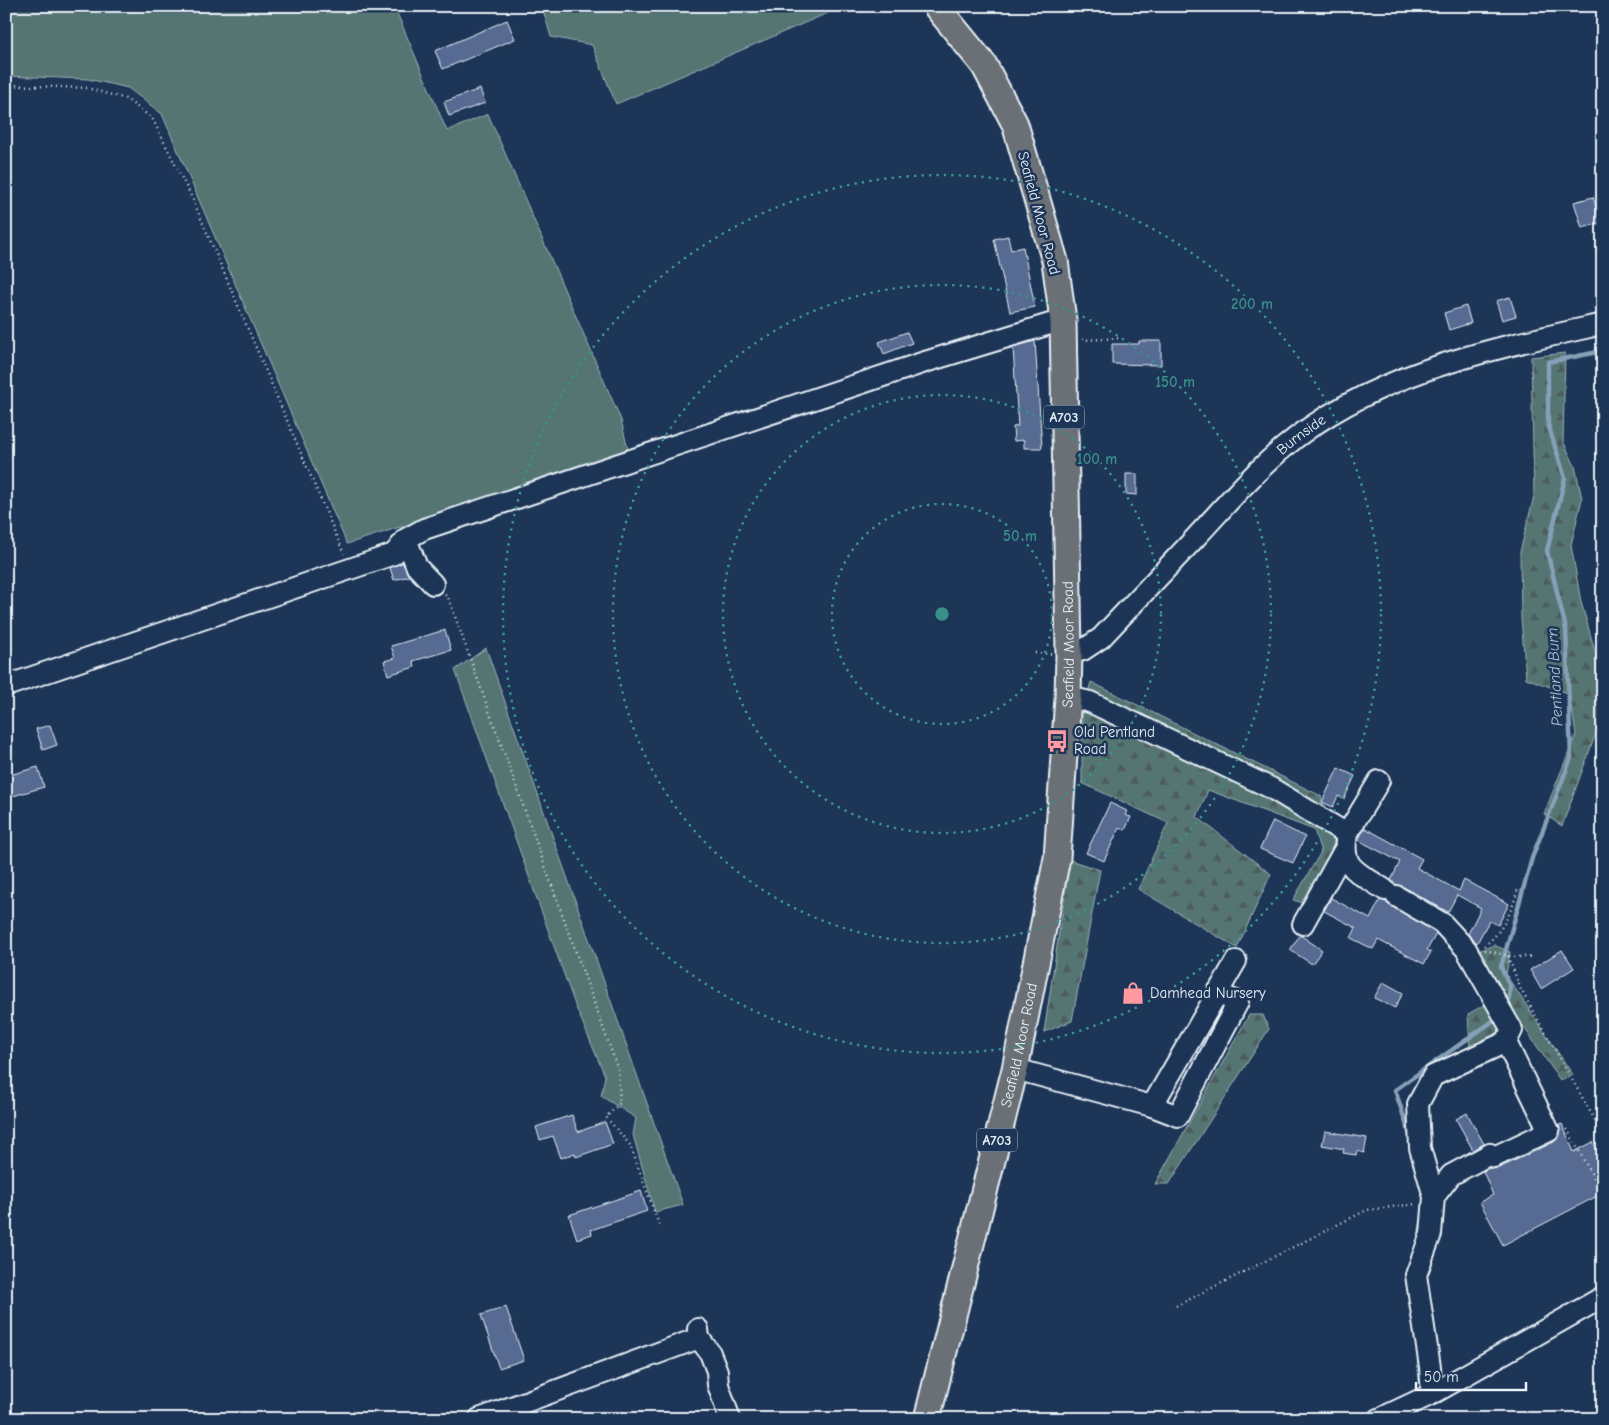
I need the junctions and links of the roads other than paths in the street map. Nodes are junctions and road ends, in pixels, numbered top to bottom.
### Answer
1 (936, 6) edge
2 (1603, 324) edge
3 (1063, 330) junction
4 (406, 540) junction
5 (433, 584) road end
6 (1068, 654) junction
7 (6, 686) edge
8 (1068, 697) junction
9 (1379, 781) dead end
10 (1345, 843) junction
11 (1302, 924) dead end
12 (1236, 961) dead end
13 (1217, 993) junction
14 (1506, 1042) junction
15 (1015, 1069) junction
16 (1152, 1106) junction
17 (1434, 1197) junction
18 (1603, 1297) edge
19 (1432, 1394) junction
20 (479, 1419) edge
21 (730, 1419) edge
22 (928, 1419) edge
23 (1379, 1419) edge

1 - 3 main road, Seafield Moor Road / A703
2 - 6 street, Burnside
3 - 4 street
3 - 6 main road, Seafield Moor Road / A703
4 - 5 street
4 - 7 street
6 - 8 main road, Seafield Moor Road / A703
8 - 10 street
8 - 15 main road, Seafield Moor Road / A703
9 - 10 street
10 - 11 street
10 - 14 street
12 - 13 street
13 - 16 street
13 - 16 street
14 - 17 street
14 - 17 street
15 - 16 street
15 - 22 main road, Seafield Moor Road / A703
17 - 19 street
18 - 19 street
19 - 23 street
20 - 21 street

